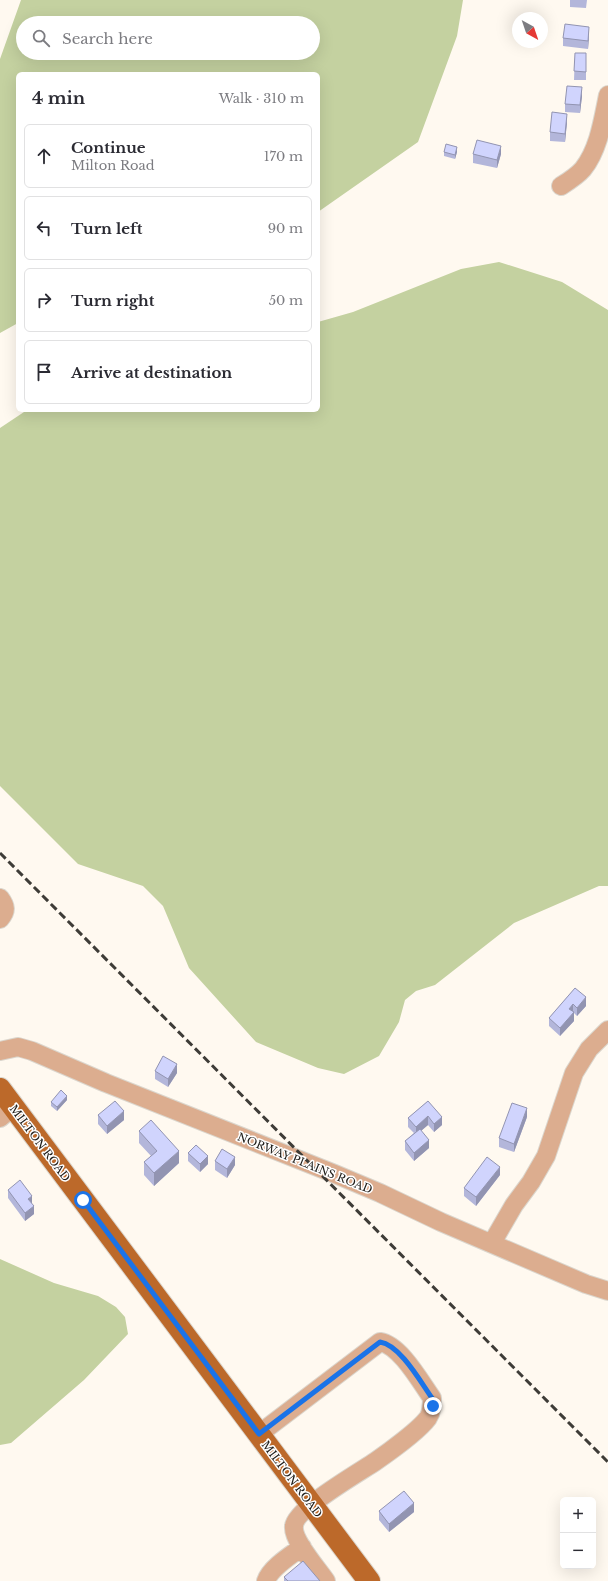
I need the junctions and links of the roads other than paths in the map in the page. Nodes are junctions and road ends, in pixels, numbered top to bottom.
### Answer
1 (608, 95) edge
2 (561, 186) dead end
3 (0, 898) edge
4 (0, 919) edge
5 (608, 1030) edge
6 (0, 1051) edge
7 (0, 1089) edge
8 (6, 1112) edge
9 (492, 1243) junction
10 (608, 1291) edge
11 (259, 1434) junction
12 (312, 1505) junction
13 (302, 1547) junction
14 (266, 1581) edge
15 (326, 1581) edge
16 (369, 1581) edge

1 - 2 street
3 - 4 street
5 - 9 street
6 - 9 street, NORWAY PLAINS ROAD
7 - 8 main road, MILTON ROAD
8 - 11 main road, MILTON ROAD
9 - 10 street, NORWAY PLAINS ROAD
11 - 12 main road, MILTON ROAD
11 - 12 street
12 - 13 street
12 - 16 main road, MILTON ROAD
13 - 14 street
13 - 15 street

